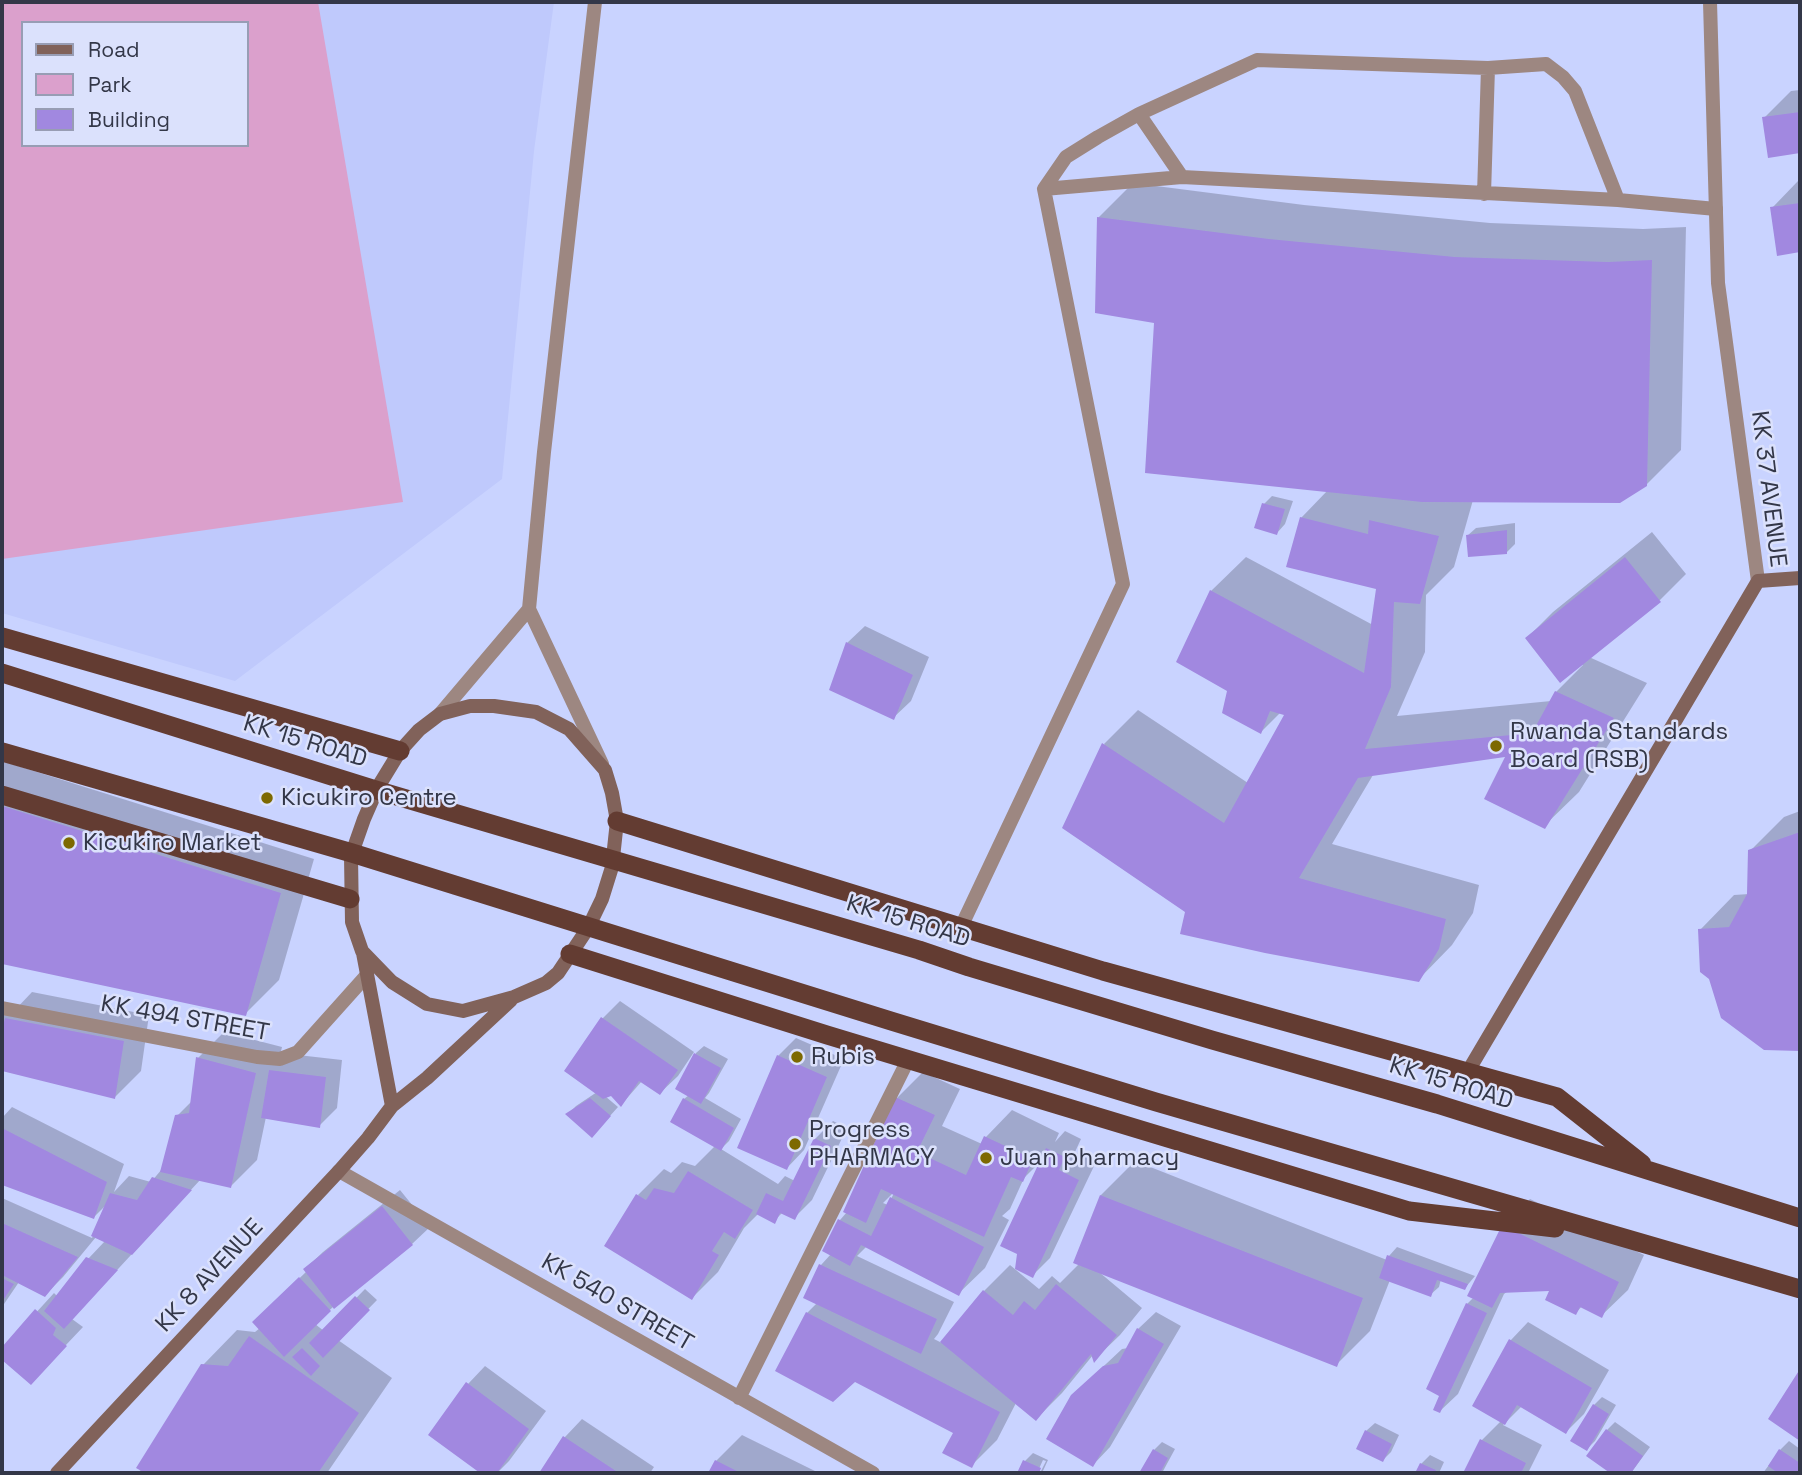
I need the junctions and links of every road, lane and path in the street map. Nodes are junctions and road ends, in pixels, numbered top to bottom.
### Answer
1 (595, 2) edge
2 (1710, 2) edge
3 (1488, 68) junction
4 (1139, 114) junction
5 (1182, 177) junction
6 (1044, 189) junction
7 (1483, 194) junction
8 (1618, 200) junction
9 (1716, 209) junction
10 (1800, 578) edge
11 (1758, 581) junction
12 (529, 609) junction
13 (2, 637) edge
14 (2, 673) edge
15 (440, 715) junction
16 (400, 751) junction
17 (2, 752) edge
18 (605, 770) junction
19 (2, 795) edge
20 (617, 821) junction
21 (350, 899) junction
22 (961, 927) junction
23 (362, 951) junction
24 (570, 954) junction
25 (367, 975) junction
26 (514, 998) junction
27 (2, 1008) edge
28 (908, 1060) junction
29 (1467, 1073) junction
30 (392, 1106) junction
31 (339, 1171) junction
32 (1651, 1172) junction
33 (1800, 1218) edge
34 (1610, 1234) junction
35 (1800, 1289) edge
36 (740, 1398) junction
37 (57, 1473) edge
38 (873, 1473) edge

1 - 12 street
2 - 9 street, KK 37 AVENUE
3 - 4 street
3 - 7 street
3 - 8 street
4 - 5 street
4 - 6 street
5 - 6 street
5 - 7 street
6 - 22 street
7 - 8 street
8 - 9 street
9 - 11 street, KK 37 AVENUE
10 - 11 main road
11 - 29 main road, KK 37 AVENUE
12 - 15 street
12 - 18 street
13 - 16 highway
14 - 32 highway, KK 15 ROAD
15 - 16 main road
15 - 18 main road
16 - 21 main road
17 - 34 highway
18 - 20 main road
19 - 21 highway
20 - 22 highway
20 - 24 main road
21 - 23 main road
22 - 29 highway
23 - 25 main road
23 - 26 main road
24 - 26 main road
24 - 28 highway
25 - 27 street, KK 494 STREET
25 - 30 main road
26 - 30 main road, KK 8 AVENUE
28 - 34 highway
28 - 36 street
29 - 32 highway
30 - 31 main road, KK 8 AVENUE
31 - 36 street, KK 540 STREET
31 - 37 main road, KK 8 AVENUE
32 - 33 highway, KK 15 ROAD
34 - 35 highway
36 - 38 street, KK 540 STREET

